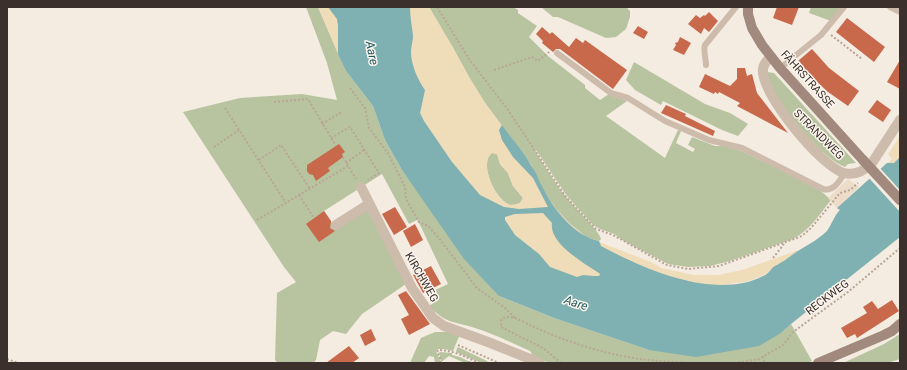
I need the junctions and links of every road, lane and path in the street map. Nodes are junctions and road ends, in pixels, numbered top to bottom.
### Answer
1 (437, 7) edge
2 (736, 7) edge
3 (748, 7) edge
4 (844, 7) edge
5 (890, 7) edge
6 (900, 12) edge
7 (826, 30) junction
8 (557, 53) joint
9 (771, 57) junction
10 (862, 59) dead end
11 (706, 65) dead end
12 (780, 68) junction
13 (494, 70) dead end
14 (350, 88) dead end
15 (274, 102) dead end
16 (225, 108) dead end
17 (342, 112) dead end
18 (900, 120) edge
19 (322, 124) junction
20 (239, 130) junction
21 (331, 138) junction
22 (336, 146) dead end
23 (214, 147) dead end
24 (364, 150) junction
25 (343, 157) dead end
26 (259, 160) junction
27 (346, 163) junction
28 (348, 166) junction
29 (845, 173) junction
30 (856, 184) dead end
31 (360, 186) junction
32 (310, 189) junction
33 (299, 195) junction
34 (900, 200) edge
35 (286, 203) junction
36 (369, 204) junction
37 (314, 218) dead end
38 (257, 220) dead end
39 (336, 225) dead end
40 (784, 243) junction
41 (900, 248) edge
42 (773, 258) dead end
43 (810, 309) dead end
44 (814, 317) junction
45 (514, 318) junction
46 (900, 324) edge
47 (458, 345) dead end
48 (763, 356) junction
49 (7, 359) edge
50 (493, 360) junction
51 (18, 363) edge
52 (440, 363) edge
53 (479, 363) edge
54 (491, 363) edge
55 (499, 363) edge
56 (540, 363) edge
57 (561, 363) edge
58 (687, 363) edge
59 (734, 363) edge
60 (764, 363) edge
61 (818, 363) edge

1 - 40 path
2 - 11 lane
3 - 9 street, FÄHRSTRASSE
4 - 7 lane
5 - 6 lane
7 - 10 path
7 - 12 lane
8 - 13 path
8 - 29 lane
9 - 12 street, FÄHRSTRASSE
9 - 29 street, STRANDWEG
12 - 34 street, FÄHRSTRASSE, bridge
14 - 45 path
15 - 19 path
16 - 20 path
17 - 19 path
18 - 29 street, STRANDWEG
19 - 21 path
20 - 23 path
20 - 26 path
21 - 22 path
21 - 24 path
24 - 27 path
24 - 31 path
25 - 27 path
26 - 32 path
26 - 35 path
27 - 28 path
28 - 31 path
28 - 32 path
30 - 40 path
31 - 36 street, KIRCHWEG
32 - 33 path
33 - 35 path
33 - 37 path
35 - 38 path
36 - 39 street
36 - 56 street, KIRCHWEG
40 - 42 path
41 - 44 path, RECKWEG
43 - 44 path
44 - 48 path, RECKWEG
45 - 57 path
45 - 58 path
46 - 61 street
47 - 50 path
48 - 59 path, RECKWEG
48 - 60 path
49 - 51 path
50 - 54 path
50 - 55 path
52 - 53 path

